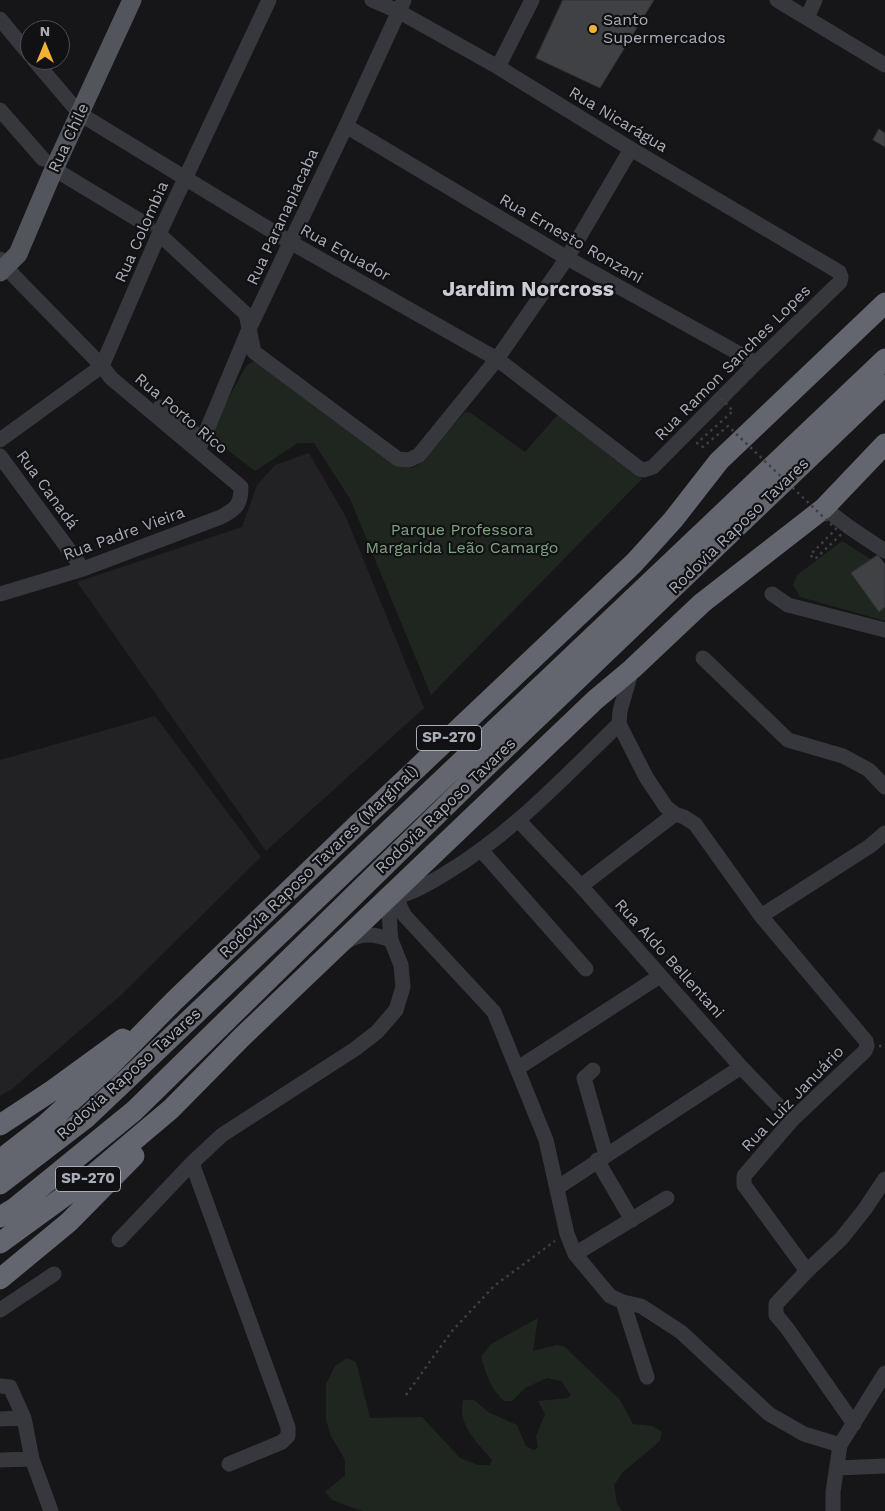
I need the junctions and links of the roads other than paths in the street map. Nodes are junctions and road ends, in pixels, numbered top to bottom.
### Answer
1 (132, 0) edge
2 (269, 0) edge
3 (372, 0) edge
4 (532, 0) edge
5 (777, 0) edge
6 (815, 0) edge
7 (401, 6) edge
8 (807, 18) junction
9 (0, 19) edge
10 (20, 43) edge
11 (885, 65) edge
12 (498, 67) junction
13 (43, 70) edge
14 (0, 110) edge
15 (80, 114) junction
16 (346, 126) junction
17 (631, 149) junction
18 (49, 164) junction
19 (186, 179) junction
20 (147, 225) dead end
21 (159, 234) junction
22 (290, 242) junction
23 (567, 258) junction
24 (2, 266) edge
25 (841, 277) joint
26 (885, 303) edge
27 (249, 329) junction
28 (497, 359) junction
29 (885, 359) edge
30 (756, 363) junction
31 (102, 366) junction
32 (885, 386) edge
33 (0, 440) edge
34 (885, 444) edge
35 (200, 445) junction
36 (0, 456) edge
37 (644, 470) joint
38 (241, 487) joint
39 (824, 508) junction
40 (885, 551) edge
41 (83, 569) junction
42 (0, 594) edge
43 (772, 594) dead end
44 (885, 630) edge
45 (703, 658) dead end
46 (632, 669) junction
47 (619, 724) junction
48 (885, 787) edge
49 (674, 814) junction
50 (519, 822) junction
51 (885, 833) edge
52 (481, 850) junction
53 (581, 886) junction
54 (395, 894) junction
55 (404, 915) junction
56 (761, 916) junction
57 (390, 933) junction
58 (336, 948) junction
59 (586, 968) dead end
60 (660, 976) junction
61 (173, 1002) junction
62 (741, 1067) junction
63 (518, 1068) junction
64 (593, 1070) dead end
65 (171, 1110) junction
66 (792, 1120) junction
67 (0, 1125) edge
68 (602, 1158) junction
69 (0, 1160) edge
70 (192, 1163) junction
71 (885, 1178) edge
72 (0, 1184) edge
73 (557, 1188) junction
74 (667, 1198) dead end
75 (0, 1217) edge
76 (632, 1220) junction
77 (119, 1240) dead end
78 (0, 1243) edge
79 (575, 1254) junction
80 (807, 1271) junction
81 (54, 1274) dead end
82 (0, 1279) edge
83 (623, 1302) junction
84 (0, 1310) edge
85 (885, 1373) edge
86 (647, 1377) dead end
87 (0, 1386) edge
88 (24, 1418) junction
89 (0, 1420) edge
90 (854, 1424) junction
91 (840, 1445) junction
92 (32, 1459) junction
93 (0, 1460) edge
94 (229, 1464) dead end
95 (885, 1466) edge
96 (836, 1468) junction
97 (51, 1511) edge
98 (832, 1511) edge

1 - 15 main road, Rua Chile
2 - 19 street, Rua Colombia
3 - 7 street, Rua Nicarágua
4 - 12 street
5 - 8 street
6 - 8 street
7 - 12 street, Rua Nicarágua
7 - 16 street, Rua Paranapiacaba
8 - 11 street
9 - 10 street
12 - 17 street, Rua Nicarágua
13 - 15 street, Rua Equador
14 - 18 street
15 - 18 main road, Rua Chile
15 - 19 street, Rua Equador
16 - 22 street, Rua Paranapiacaba
16 - 23 street, Rua Ernesto Ronzani
17 - 23 street
17 - 25 street, Rua Nicarágua
18 - 20 street
18 - 24 main road, Rua Chile
19 - 21 street, Rua Colombia
19 - 22 street, Rua Equador
21 - 27 street
21 - 31 street, Rua Colombia
22 - 27 street, Rua Paranapiacaba
22 - 28 street, Rua Equador
23 - 28 street
23 - 30 street, Rua Ernesto Ronzani
24 - 31 street, Rua Porto Rico
25 - 30 street, Rua Ramon Sanches Lopes
26 - 61 highway, Rodovia Raposo Tavares (Marginal) / SP-270
27 - 28 street
27 - 35 street, Rua Paranapiacaba
28 - 37 street, Rua Equador
29 - 72 highway, Rodovia Raposo Tavares / SP-270
30 - 37 street, Rua Ramon Sanches Lopes
31 - 33 street
31 - 35 street, Rua Porto Rico
32 - 75 highway, Rodovia Raposo Tavares / SP-270
34 - 39 highway, SP-270
35 - 38 street, Rua Porto Rico
36 - 41 street, Rua Canadá
38 - 41 street, Rua Padre Vieira
39 - 40 street
39 - 46 highway, SP-270
41 - 42 street, Rua Padre Vieira
43 - 44 street
45 - 48 street
46 - 47 street
46 - 54 highway, SP-270
47 - 49 street
47 - 50 street
49 - 53 street
49 - 56 street
50 - 52 street
50 - 53 street, Rua Aldo Bellentani
51 - 56 street
52 - 54 street
52 - 59 street
53 - 60 street, Rua Aldo Bellentani
54 - 55 street
54 - 57 street
54 - 58 highway, SP-270
55 - 57 street
55 - 63 street
56 - 66 street, Rua Luiz Januário
57 - 58 street
57 - 70 street
58 - 65 highway, SP-270
60 - 62 street, Rua Aldo Bellentani
60 - 63 street
61 - 67 highway
61 - 69 highway, Rodovia Raposo Tavares (Marginal) / SP-270
62 - 66 street, Rua Aldo Bellentani
62 - 68 street
63 - 73 street
64 - 68 street
65 - 78 highway, SP-270
65 - 82 highway
66 - 80 street, Rua Luiz Januário
68 - 73 street
68 - 76 street
70 - 77 street
70 - 94 street
71 - 80 street
73 - 79 street
74 - 76 street
76 - 79 street
79 - 83 street
80 - 90 street
81 - 84 street
83 - 86 street
83 - 91 street
85 - 90 street
87 - 88 street
88 - 89 street
88 - 92 street
90 - 91 street
91 - 96 street
92 - 93 street
92 - 97 street
95 - 96 street
96 - 98 street

